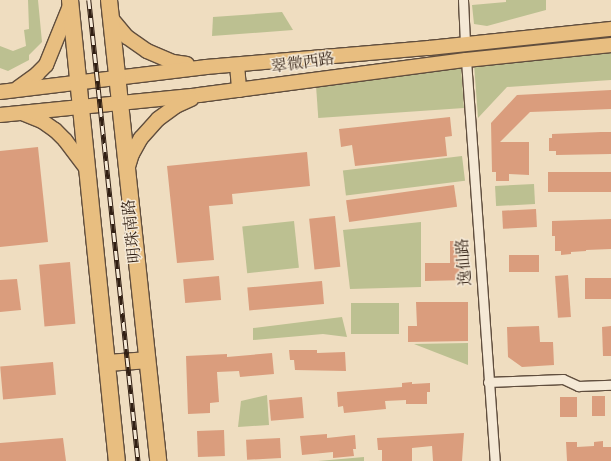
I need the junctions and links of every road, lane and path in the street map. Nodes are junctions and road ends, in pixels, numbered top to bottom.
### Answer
1 (109, 0) edge
2 (463, 0) edge
3 (70, 3) edge
4 (111, 18) junction
5 (611, 29) edge
6 (465, 43) junction
7 (611, 45) edge
8 (466, 60) junction
9 (237, 65) junction
10 (206, 67) junction
11 (117, 77) junction
12 (78, 82) junction
13 (16, 89) junction
14 (239, 90) junction
15 (0, 92) edge
16 (198, 96) junction
17 (120, 103) junction
18 (81, 106) junction
19 (19, 112) junction
20 (0, 115) edge
21 (88, 170) junction
22 (127, 171) junction
23 (146, 360) junction
24 (107, 363) junction
25 (488, 382) junction
26 (611, 385) edge
27 (117, 461) edge
28 (158, 461) edge
29 (495, 461) edge

1 - 4 highway, 明珠南路
2 - 6 street
3 - 12 highway
3 - 13 main road
4 - 10 main road
4 - 11 highway, 明珠南路
5 - 6 main road, 翠微西路
6 - 9 main road, 翠微西路
7 - 8 main road, 翠微西路
8 - 14 main road, 翠微西路
8 - 25 street, 逸仙路
9 - 10 main road, 翠微西路
9 - 14 main road
10 - 11 main road, 翠微西路
11 - 12 main road, 翠微西路
11 - 17 highway, 明珠南路
12 - 13 main road, 翠微西路
12 - 18 highway
13 - 15 main road, 翠微西路
14 - 16 main road, 翠微西路
16 - 17 main road, 翠微西路
16 - 22 main road
17 - 18 main road, 翠微西路
17 - 22 highway, 明珠南路
18 - 19 main road, 翠微西路
18 - 21 highway
19 - 20 main road, 翠微西路
19 - 21 main road
21 - 24 highway
22 - 23 highway, 明珠南路
23 - 24 highway
23 - 28 highway, 明珠南路
24 - 27 highway
25 - 26 street
25 - 29 street, 逸仙路

